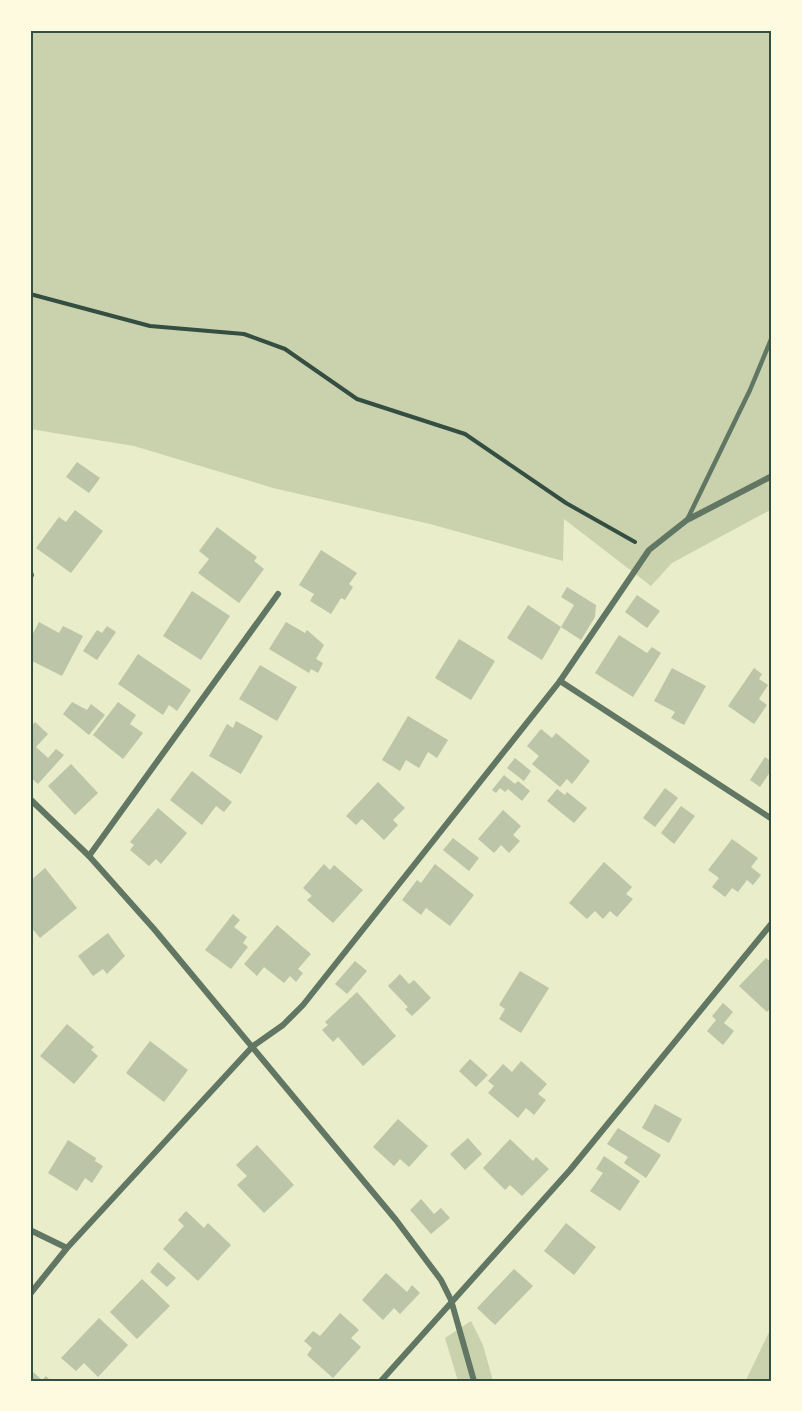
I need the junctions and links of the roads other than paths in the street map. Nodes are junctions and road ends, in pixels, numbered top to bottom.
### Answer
1 (772, 337) edge
2 (772, 476) edge
3 (687, 520) junction
4 (278, 594) dead end
5 (560, 681) junction
6 (30, 799) edge
7 (772, 819) edge
8 (89, 855) junction
9 (772, 923) edge
10 (253, 1046) junction
11 (30, 1230) edge
12 (67, 1248) junction
13 (30, 1294) edge
14 (451, 1300) junction
15 (381, 1381) edge
16 (474, 1381) edge

1 - 3 lane
2 - 3 street
3 - 5 street
4 - 8 street
5 - 7 street
5 - 10 street
6 - 8 street
8 - 10 street
9 - 14 street
10 - 12 street
10 - 14 street
11 - 12 street
12 - 13 street
14 - 15 street
14 - 16 street

